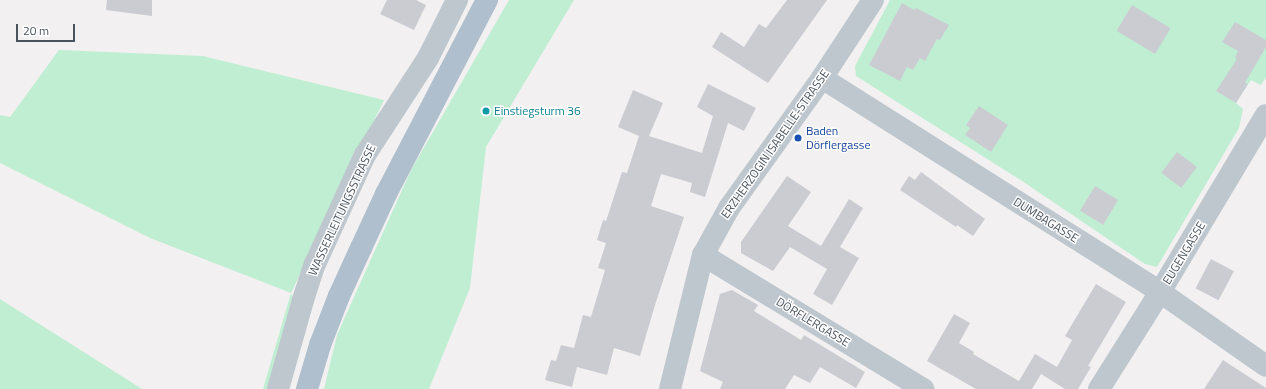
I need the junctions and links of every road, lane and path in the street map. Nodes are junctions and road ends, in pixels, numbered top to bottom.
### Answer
1 (457, 0) edge
2 (487, 0) edge
3 (873, 0) edge
4 (822, 78) junction
5 (1266, 115) edge
6 (703, 255) junction
7 (1160, 292) junction
8 (1266, 366) edge
9 (278, 389) edge
10 (307, 389) edge
11 (670, 389) edge
12 (923, 389) edge
13 (1099, 389) edge

1 - 9 street, WASSERLEITUNGSSTRASSE
2 - 10 main road
3 - 4 street, ERZHERZOGIN ISABELLE-STRASSE
4 - 6 street, ERZHERZOGIN ISABELLE-STRASSE
4 - 7 street, DUMBAGASSE
5 - 7 street, EUGENGASSE
6 - 11 street, ERZHERZOGIN ISABELLE-STRASSE
6 - 12 street, DÖRFLERGASSE
7 - 8 street, DUMBAGASSE
7 - 13 street, EUGENGASSE

